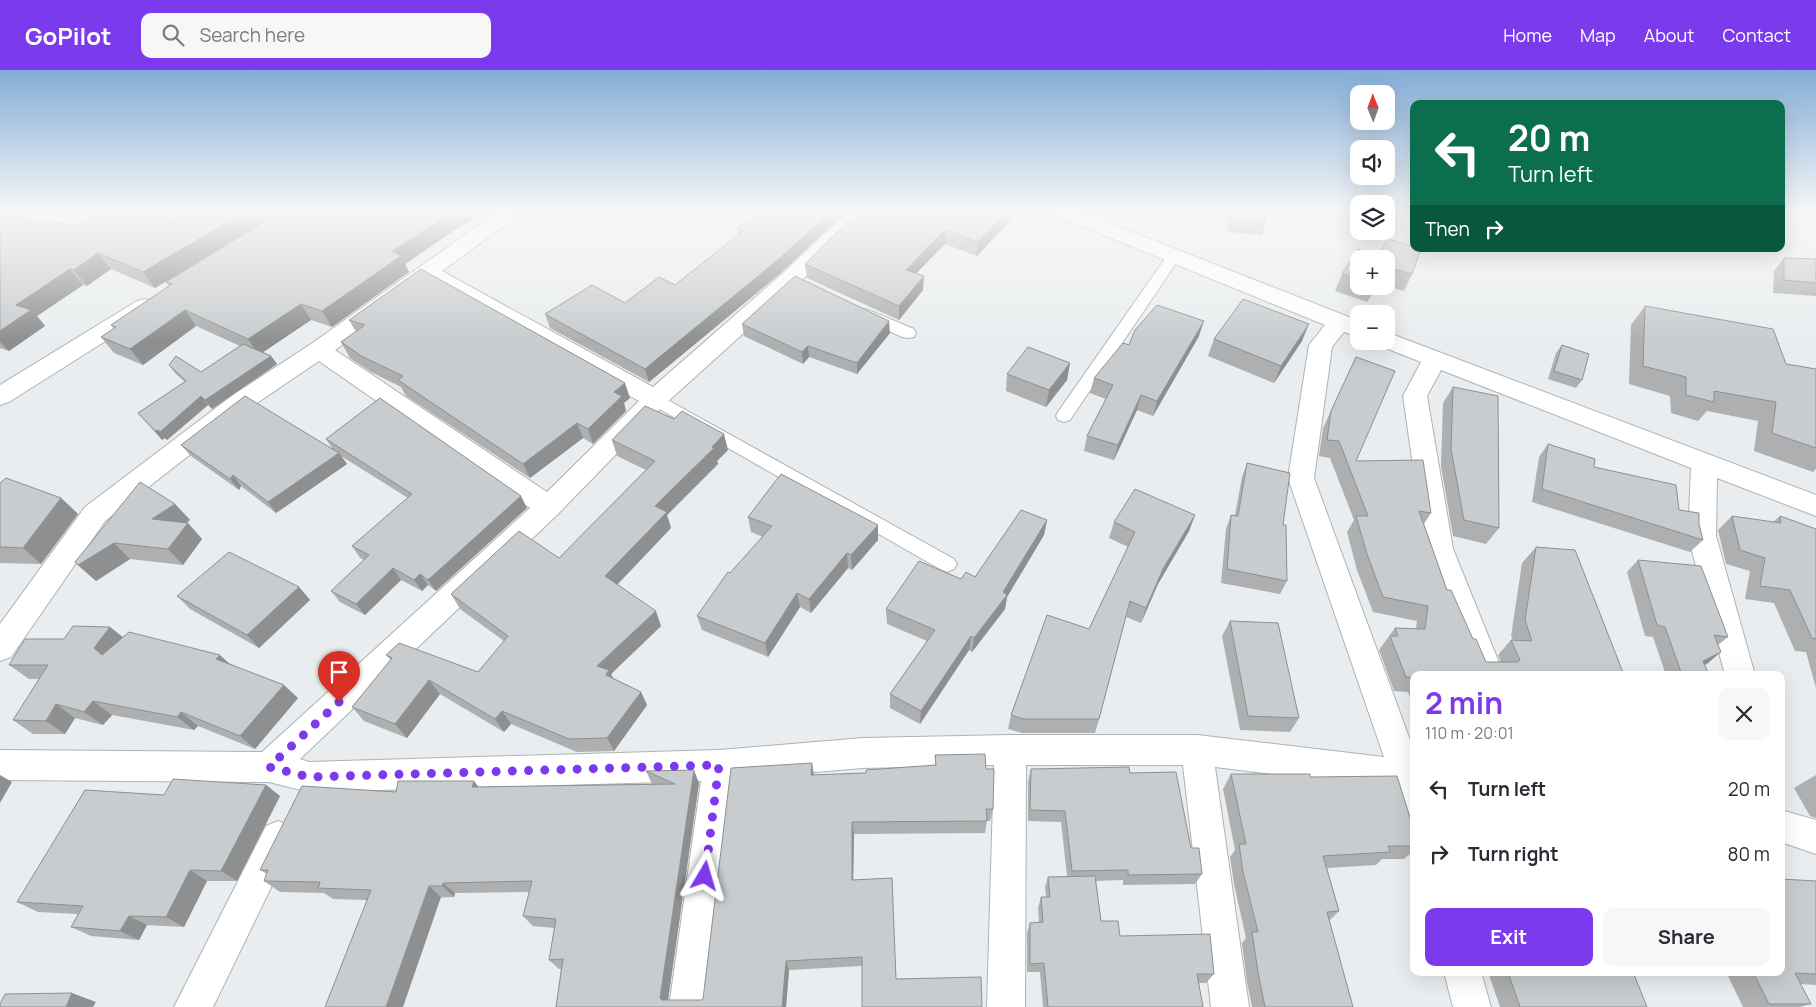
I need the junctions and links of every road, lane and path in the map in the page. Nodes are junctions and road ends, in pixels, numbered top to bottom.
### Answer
1 (452, 254) edge
2 (824, 254) edge
3 (1168, 254) edge
4 (1174, 256) junction
5 (427, 272) junction
6 (159, 298) edge
7 (854, 308) edge
8 (1349, 326) edge
9 (908, 333) dead end
10 (1395, 343) edge
11 (319, 350) junction
12 (1435, 359) junction
13 (0, 396) edge
14 (655, 399) junction
15 (1064, 416) dead end
16 (1704, 463) junction
17 (1816, 506) edge
18 (549, 507) junction
19 (948, 564) dead end
20 (0, 648) edge
21 (1487, 671) edge
22 (1739, 671) edge
23 (1010, 750) junction
24 (1197, 750) junction
25 (0, 765) edge
26 (719, 765) junction
27 (269, 767) junction
28 (1410, 789) edge
29 (299, 797) junction
30 (1785, 827) edge
31 (1816, 837) edge
32 (1463, 976) edge
33 (192, 1007) edge
34 (688, 1007) edge
35 (1006, 1007) edge
36 (1230, 1007) edge
37 (1472, 1007) edge

1 - 5 street
2 - 14 street
3 - 4 street
4 - 8 street
4 - 15 lane
5 - 11 street
5 - 14 street
6 - 13 street
7 - 9 lane
8 - 28 street
10 - 12 street
11 - 18 street
11 - 20 street
12 - 16 street
12 - 21 street
14 - 18 street
14 - 19 lane
16 - 17 street
16 - 22 street
18 - 27 street
23 - 24 street
23 - 26 street
23 - 35 street
24 - 28 street
24 - 36 street
25 - 27 street
26 - 29 street
26 - 34 street
27 - 29 street
29 - 33 street
30 - 31 street
32 - 37 street

